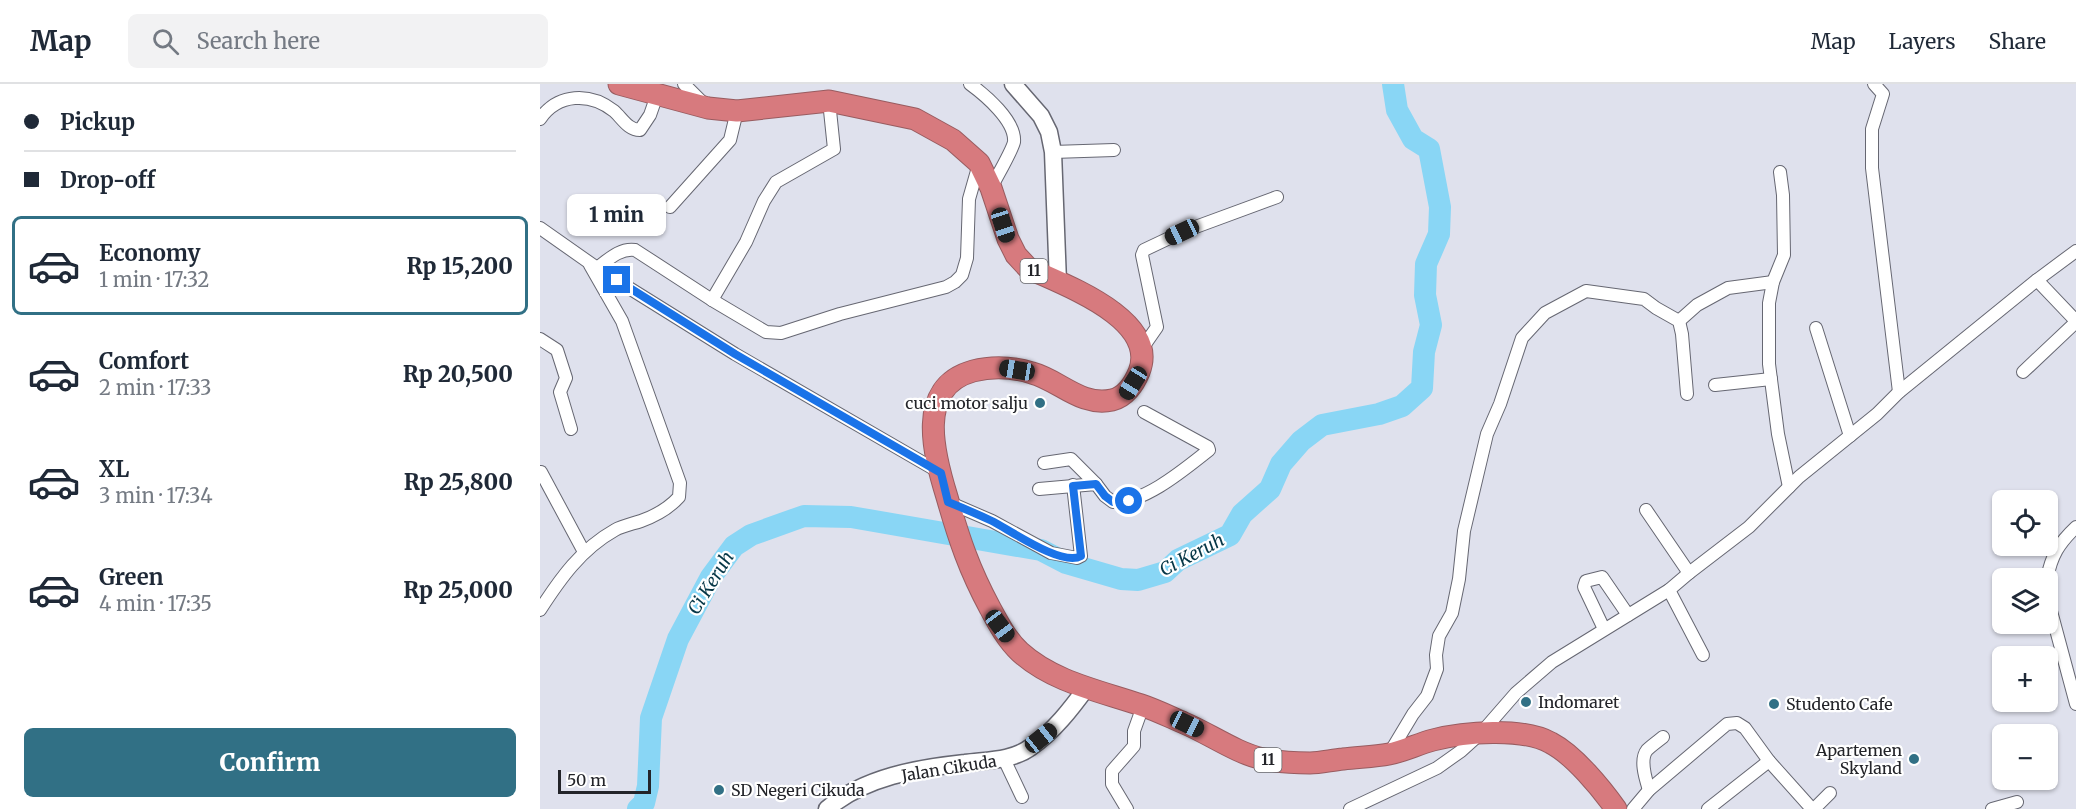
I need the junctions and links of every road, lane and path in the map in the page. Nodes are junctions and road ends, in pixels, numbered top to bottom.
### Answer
1 (620, 84) edge
2 (684, 84) edge
3 (970, 84) edge
4 (1012, 84) edge
5 (1874, 84) edge
6 (657, 95) junction
7 (829, 101) junction
8 (708, 108) junction
9 (737, 111) junction
10 (541, 116) edge
11 (1114, 150) dead end
12 (1053, 152) junction
13 (979, 163) junction
14 (1780, 172) dead end
15 (991, 188) junction
16 (1277, 197) dead end
17 (670, 207) dead end
18 (540, 228) edge
19 (2076, 251) edge
20 (586, 259) junction
21 (597, 268) junction
22 (2037, 280) junction
23 (1058, 282) junction
24 (1773, 282) junction
25 (712, 300) junction
26 (1679, 321) junction
27 (2076, 322) edge
28 (1816, 328) dead end
29 (540, 339) edge
30 (1140, 350) junction
31 (2023, 372) dead end
32 (1771, 379) junction
33 (1715, 385) dead end
34 (1899, 392) junction
35 (1687, 394) dead end
36 (1144, 412) dead end
37 (571, 429) dead end
38 (1850, 436) junction
39 (1044, 463) dead end
40 (540, 472) edge
41 (941, 473) junction
42 (1096, 484) junction
43 (1073, 486) junction
44 (1789, 487) junction
45 (1039, 489) dead end
46 (949, 504) junction
47 (1646, 510) dead end
48 (2076, 527) edge
49 (584, 552) junction
50 (2049, 568) edge
51 (1689, 573) junction
52 (1669, 590) junction
53 (541, 606) edge
54 (1628, 615) junction
55 (1604, 629) junction
56 (2057, 634) edge
57 (1703, 655) dead end
58 (1087, 687) junction
59 (2076, 704) edge
60 (1143, 706) junction
61 (1482, 732) junction
62 (1662, 737) dead end
63 (1389, 754) junction
64 (1004, 759) junction
65 (1768, 761) junction
66 (1649, 790) junction
67 (1830, 794) dead end
68 (1022, 797) dead end
69 (2017, 802) dead end
70 (827, 809) edge
71 (1127, 809) edge
72 (1350, 809) edge
73 (1616, 809) edge
74 (1634, 809) edge
75 (1708, 809) edge
76 (1813, 809) edge
77 (1992, 809) edge

1 - 6 highway, 11
2 - 8 street
3 - 15 street
4 - 12 street
5 - 34 street
6 - 8 highway, 11
6 - 10 street
7 - 9 highway, 11
7 - 13 highway, 11
7 - 25 street
8 - 9 highway, 11
9 - 17 street
11 - 12 street
12 - 23 street
13 - 15 highway, 11
13 - 25 street
14 - 24 street
15 - 23 highway, 11
16 - 30 street
18 - 20 street
19 - 22 street
20 - 21 street
20 - 49 street
21 - 25 street
21 - 41 street
22 - 27 street
22 - 34 street
23 - 30 highway, 11
24 - 26 street
24 - 32 street
26 - 35 street
26 - 63 street
27 - 31 street
28 - 38 street
29 - 37 street
30 - 41 highway, 11
32 - 33 street
32 - 44 street
34 - 38 street
36 - 42 street
38 - 44 street
39 - 42 street
40 - 49 street
41 - 46 highway, 11
42 - 43 street
43 - 45 street
43 - 46 street
44 - 51 street
46 - 58 highway, 11
47 - 51 street
48 - 50 street
49 - 53 street
51 - 52 street
52 - 54 street
52 - 57 street
54 - 55 street
54 - 55 street
55 - 61 street
56 - 59 street
58 - 60 highway, 11
58 - 64 street, Jalan Cikuda
60 - 63 highway, 11
60 - 71 street
61 - 63 highway, 11
61 - 72 street
61 - 73 highway, 11
62 - 66 street
64 - 68 street
64 - 70 street, Jalan Cikuda
65 - 66 street
65 - 75 street
65 - 76 street
66 - 74 street
67 - 76 street
69 - 77 street

